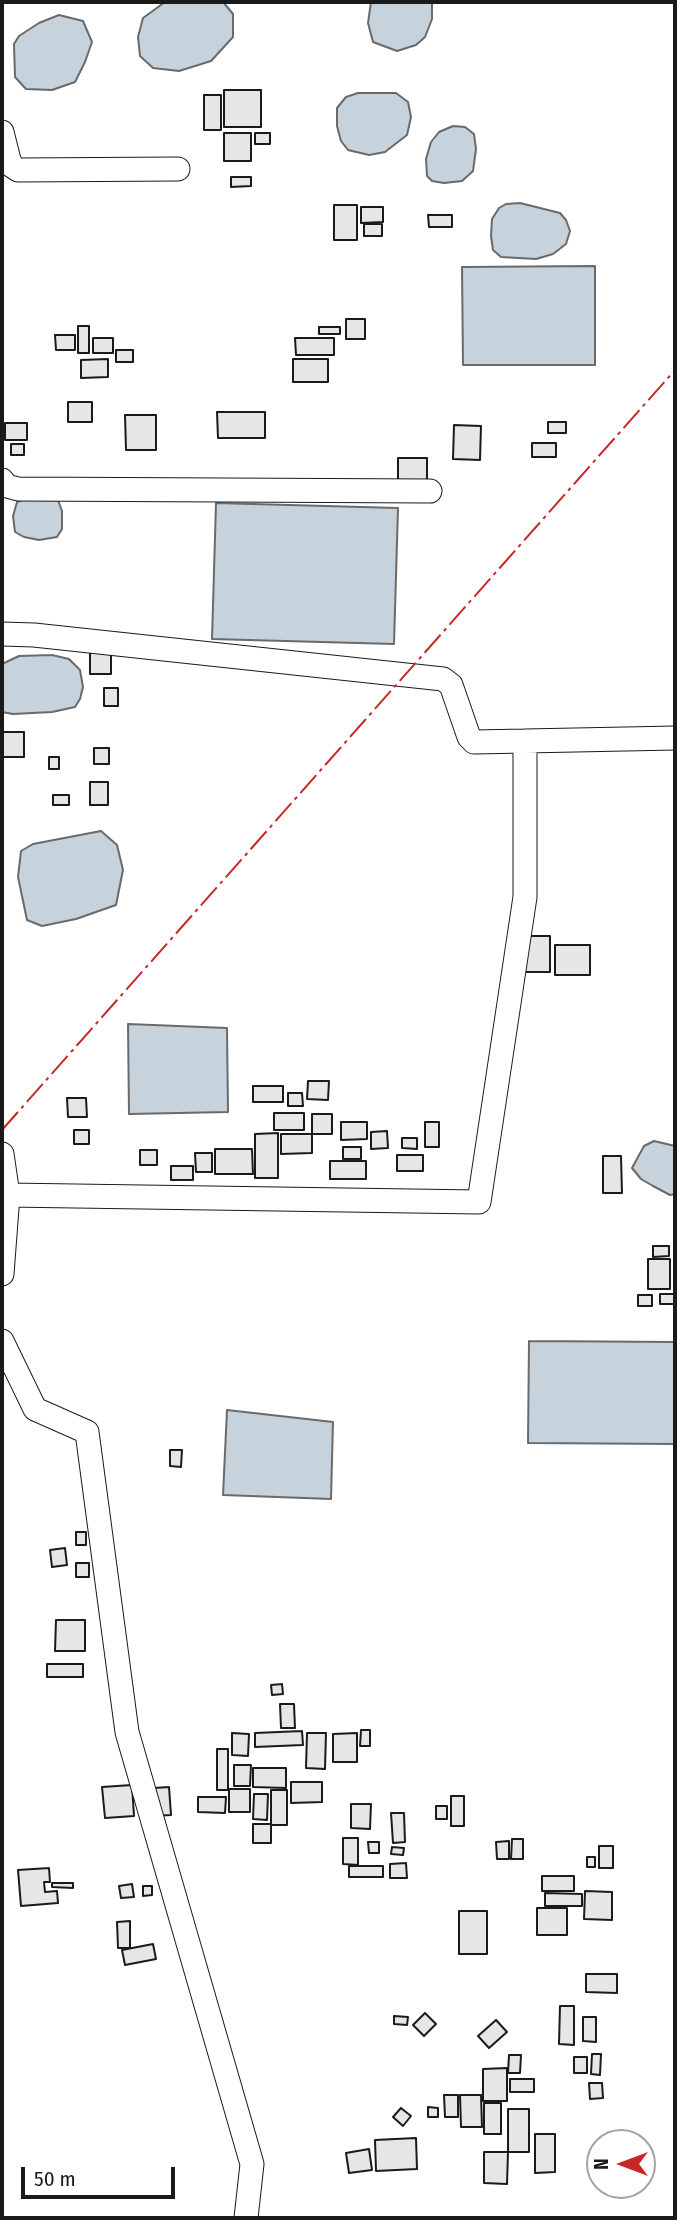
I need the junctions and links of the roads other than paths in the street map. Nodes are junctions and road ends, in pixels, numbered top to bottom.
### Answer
1 (2, 132) edge
2 (178, 169) dead end
3 (2, 480) edge
4 (430, 491) dead end
5 (2, 634) edge
6 (675, 738) edge
7 (525, 741) junction
8 (2, 1154) edge
9 (8, 1195) junction
10 (2, 1274) edge
11 (2, 1341) edge
12 (246, 2218) edge

1 - 2 street
3 - 4 street
5 - 7 street
6 - 7 street
7 - 9 street
8 - 9 street
9 - 10 street
11 - 12 street

